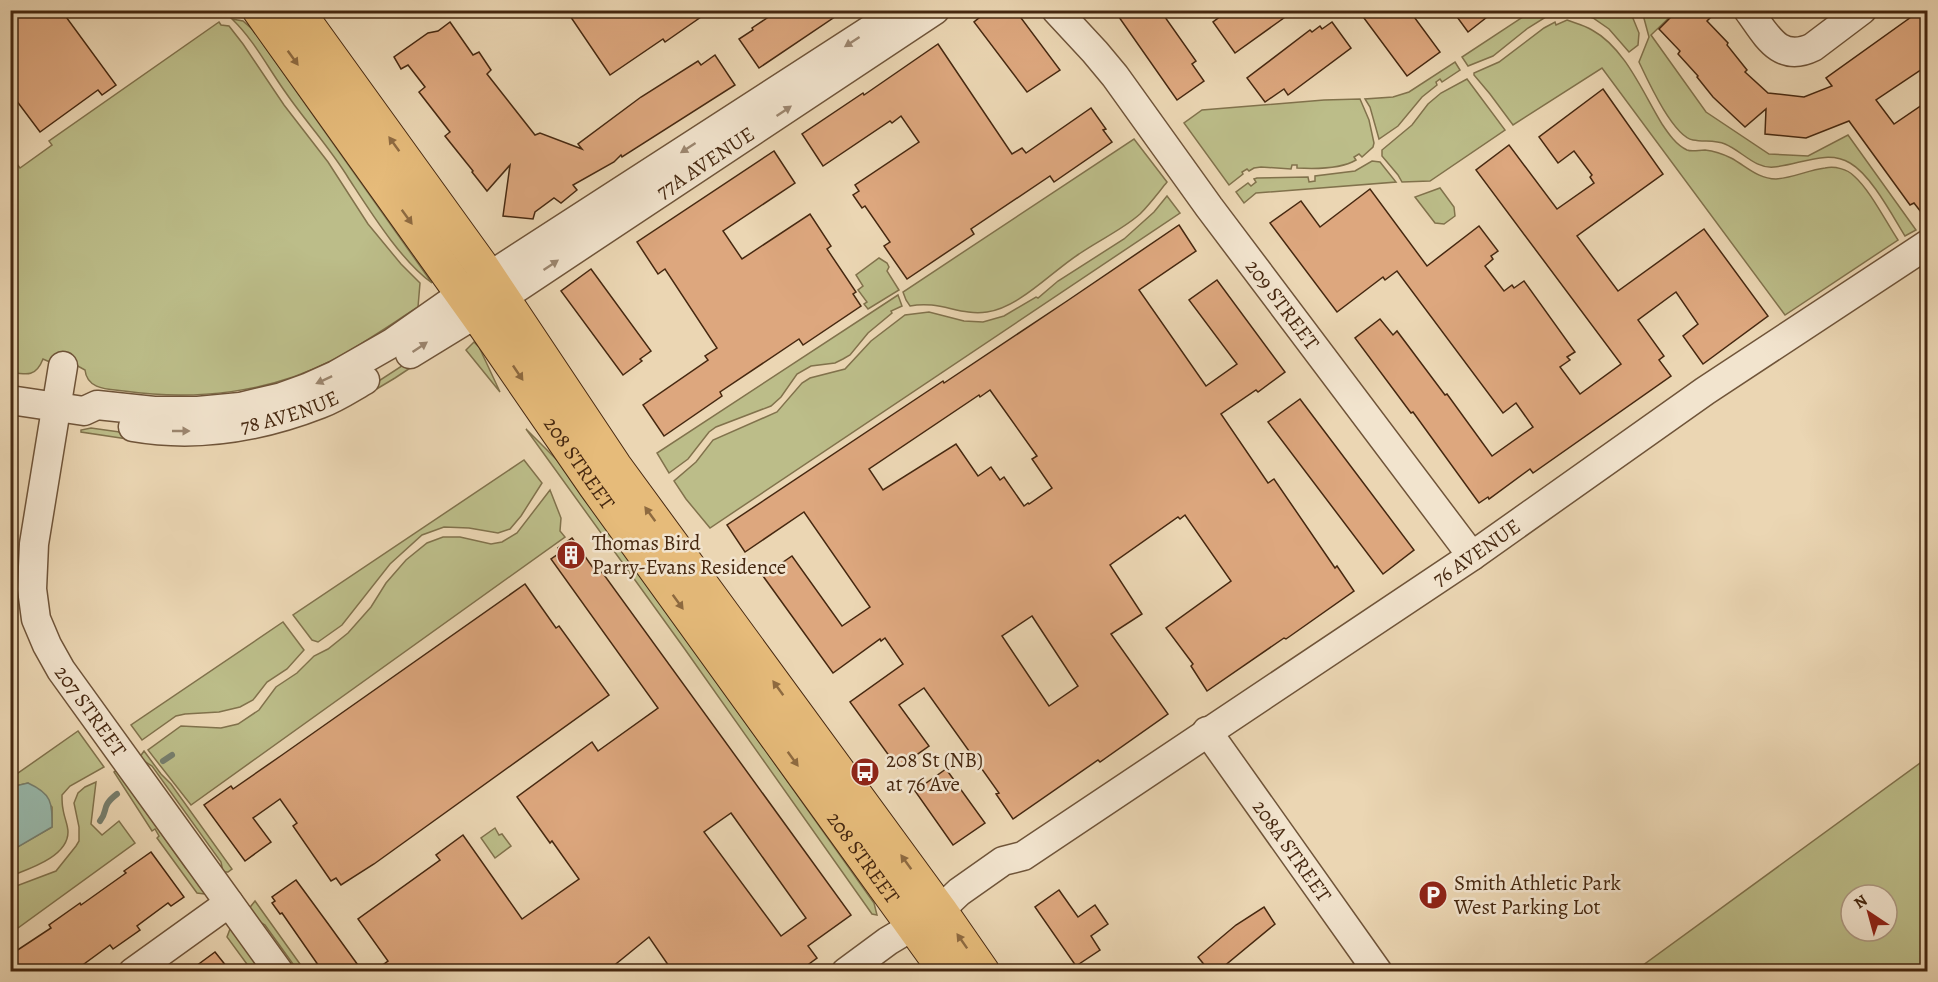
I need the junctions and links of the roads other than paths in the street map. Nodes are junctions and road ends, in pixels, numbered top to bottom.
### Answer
1 (259, 10) edge
2 (297, 10) edge
3 (901, 10) edge
4 (934, 10) edge
5 (1056, 10) edge
6 (1072, 10) edge
7 (1748, 10) edge
8 (1862, 10) edge
9 (1095, 52) junction
10 (1928, 244) edge
11 (482, 295) junction
12 (63, 366) dead end
13 (10, 400) edge
14 (56, 407) junction
15 (1472, 556) junction
16 (1207, 731) junction
17 (229, 903) junction
18 (927, 918) junction
19 (133, 972) edge
20 (279, 972) edge
21 (846, 972) edge
22 (945, 972) edge
23 (983, 972) edge
24 (1378, 972) edge

1 -> 11 main road, 208 STREET
11 -> 2 main road, 208 STREET
3 -> 11 street, 77A AVENUE
11 -> 4 street, 77A AVENUE
5 - 9 street, 209 STREET
6 - 9 street, 209 STREET
7 - 8 street
9 - 15 street, 209 STREET
10 - 15 street, 76 AVENUE
11 - 14 street, 78 AVENUE
11 - 18 main road, 208 STREET
12 - 14 street, 207 STREET
13 - 14 street, 78 AVENUE
14 - 17 street, 207 STREET
15 - 16 street, 76 AVENUE
16 - 18 street, 76 AVENUE
16 - 24 street, 208A STREET
17 - 19 street
17 - 20 street, 207 STREET
18 - 21 street, 76 AVENUE
18 - 22 main road, 208 STREET
23 -> 18 main road, 208 STREET

